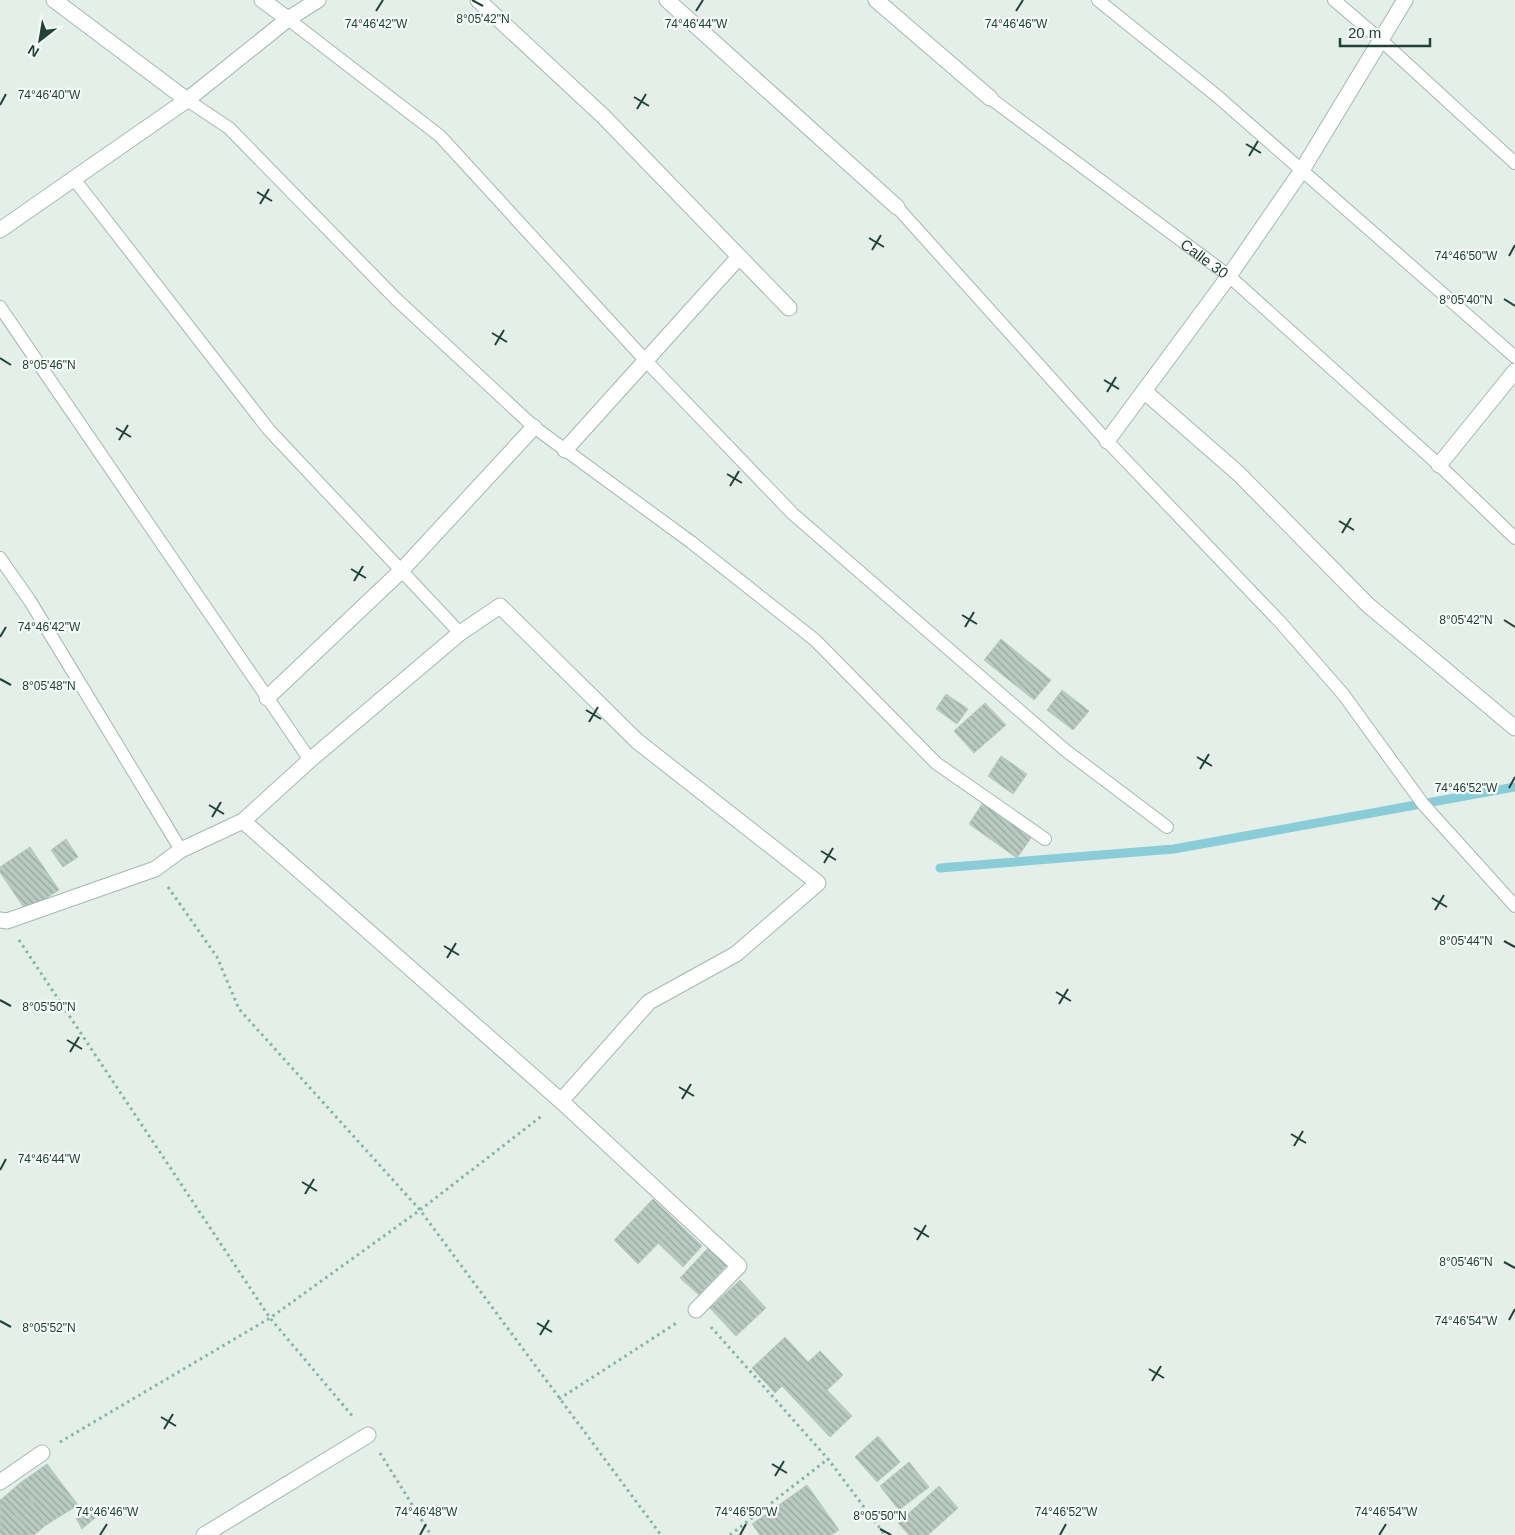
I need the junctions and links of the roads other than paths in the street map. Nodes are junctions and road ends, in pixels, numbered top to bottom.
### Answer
1 (54, 0) edge
2 (262, 0) edge
3 (318, 0) edge
4 (478, 0) edge
5 (666, 0) edge
6 (876, 0) edge
7 (1098, 0) edge
8 (1334, 0) edge
9 (1405, 0) edge
10 (288, 19) junction
11 (1382, 40) junction
12 (990, 98) joint
13 (187, 100) junction
14 (1515, 163) edge
15 (1302, 170) junction
16 (74, 179) junction
17 (897, 207) joint
18 (0, 230) edge
19 (739, 258) junction
20 (1230, 276) junction
21 (0, 307) edge
22 (788, 308) dead end
23 (1515, 357) edge
24 (646, 361) junction
25 (1515, 371) edge
26 (1144, 391) junction
27 (534, 427) junction
28 (1107, 441) junction
29 (565, 450) junction
30 (1439, 465) junction
31 (1515, 538) edge
32 (0, 558) edge
33 (401, 571) junction
34 (460, 633) junction
35 (267, 698) junction
36 (1515, 728) edge
37 (310, 760) junction
38 (243, 821) junction
39 (1167, 827) dead end
40 (1045, 839) dead end
41 (181, 850) junction
42 (1515, 906) edge
43 (2, 917) edge
44 (561, 1101) junction
45 (696, 1310) road end
46 (368, 1435) road end
47 (42, 1453) road end
48 (0, 1482) edge
49 (204, 1535) edge

1 - 13 street
2 - 10 street
3 - 10 street
4 - 19 street
5 - 17 street
6 - 12 street, Calle 30
7 - 15 lane
8 - 11 lane
9 - 11 street
10 - 13 street
10 - 24 lane
11 - 14 lane
11 - 15 street
12 - 20 lane, Calle 30
13 - 16 street
13 - 27 lane
15 - 20 street
15 - 23 lane
16 - 18 street
16 - 33 lane
17 - 28 lane
19 - 22 street
19 - 24 street
20 - 26 street
20 - 30 lane, Calle 30
21 - 35 lane
24 - 29 street
24 - 39 lane
25 - 30 street
26 - 28 street
26 - 36 street
27 - 29 lane
27 - 33 street
28 - 42 lane
29 - 40 lane
30 - 31 lane, Calle 30
32 - 41 lane
33 - 34 lane
33 - 35 street
34 - 37 street
34 - 44 street
35 - 37 lane
37 - 38 street
38 - 41 street
38 - 44 street
41 - 43 street
44 - 45 street
46 - 49 street
47 - 48 street

